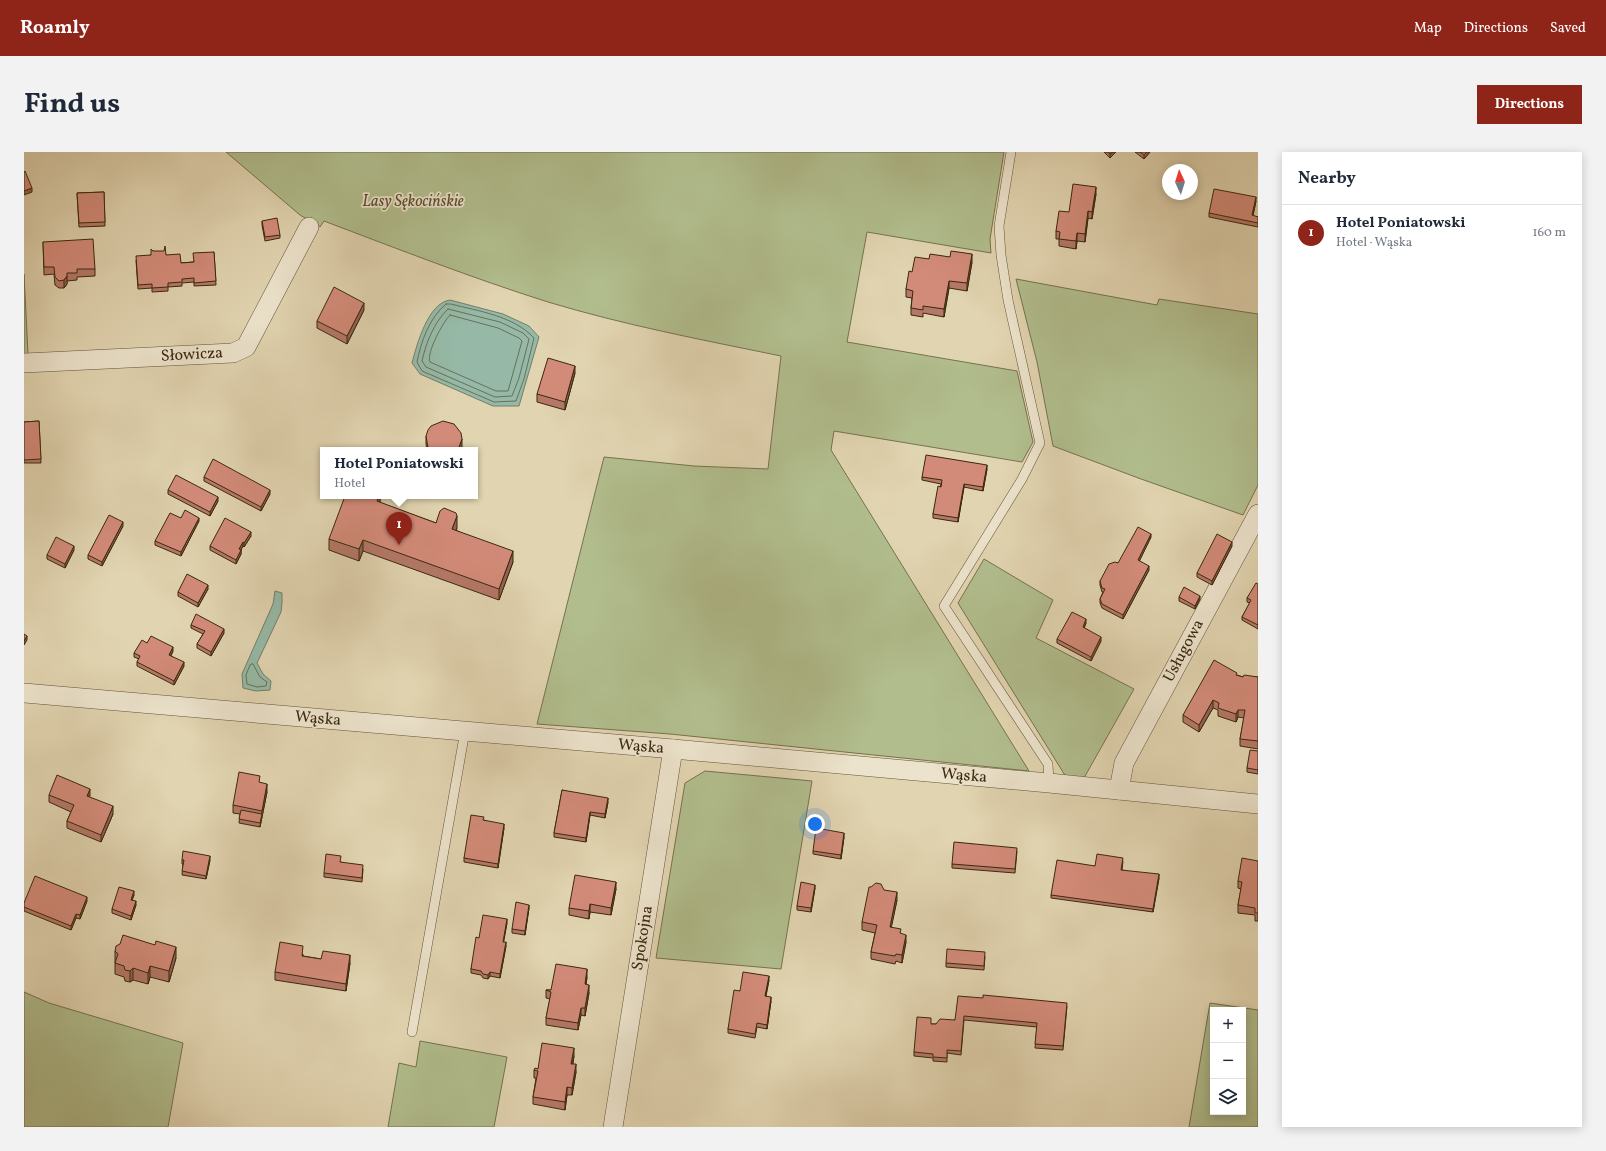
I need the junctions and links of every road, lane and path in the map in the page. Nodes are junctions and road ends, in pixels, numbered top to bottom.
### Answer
1 (1011, 152) edge
2 (309, 226) dead end
3 (24, 364) edge
4 (1258, 514) edge
5 (24, 693) edge
6 (464, 731) junction
7 (673, 749) junction
8 (1049, 783) junction
9 (1119, 790) junction
10 (1258, 804) edge
11 (412, 1032) dead end
12 (612, 1127) edge

1 - 8 lane
2 - 3 street, Słowicza
4 - 9 street, Usługowa
5 - 6 street, Wąska
6 - 7 street, Wąska
6 - 11 lane
7 - 8 street, Wąska
7 - 12 street, Spokojna
8 - 9 street, Wąska
9 - 10 street, Wąska

